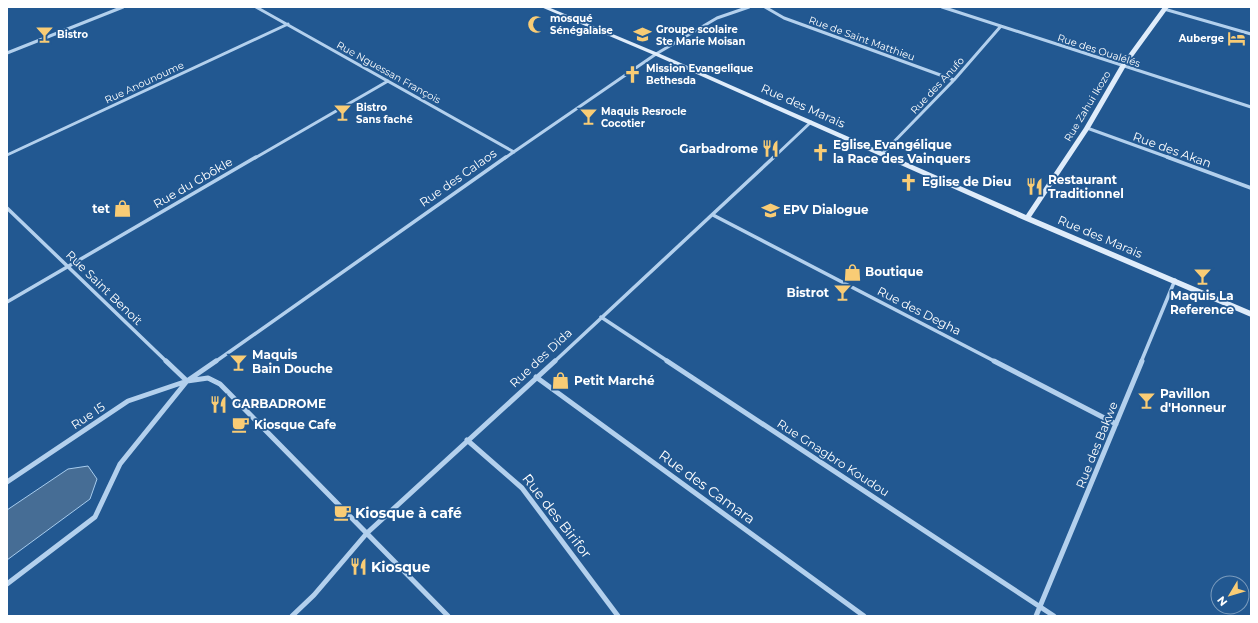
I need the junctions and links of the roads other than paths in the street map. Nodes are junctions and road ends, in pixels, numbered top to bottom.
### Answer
1 (123, 7) edge
2 (256, 7) edge
3 (544, 7) edge
4 (749, 7) edge
5 (765, 7) edge
6 (942, 7) edge
7 (1165, 8) edge
8 (288, 24) junction
9 (1001, 26) junction
10 (1251, 34) edge
11 (7, 53) edge
12 (656, 54) junction
13 (1122, 66) junction
14 (954, 80) junction
15 (388, 81) junction
16 (1251, 107) edge
17 (811, 122) junction
18 (1087, 128) junction
19 (514, 152) junction
20 (883, 153) junction
21 (7, 155) edge
22 (1251, 188) edge
23 (7, 208) edge
24 (713, 215) junction
25 (1027, 218) junction
26 (68, 267) junction
27 (1175, 280) junction
28 (7, 302) edge
29 (1251, 314) edge
30 (601, 317) junction
31 (536, 377) junction
32 (187, 381) junction
33 (1116, 424) junction
34 (467, 440) junction
35 (7, 482) edge
36 (367, 533) junction
37 (7, 584) edge
38 (1041, 608) junction
39 (292, 616) edge
40 (448, 616) edge
41 (618, 616) edge
42 (864, 616) edge
43 (1036, 616) edge
44 (1054, 616) edge

1 - 11 street
2 - 8 street, Rue Nguessan François
3 - 12 street, Rue des Marais
4 - 12 street, Rue des Calaos
5 - 14 street, Rue de Saint Matthieu
6 - 9 street, Rue des Oualélés
7 - 10 street
7 - 13 street, Rue Zahui Ikozo
8 - 15 street, Rue Nguessan François
8 - 21 street, Rue Anounoume
9 - 13 street, Rue des Oualélés
9 - 14 street, Rue des Anufo
12 - 17 street, Rue des Marais
12 - 19 street, Rue des Calaos
13 - 16 street, Rue des Oualélés
13 - 18 street, Rue Zahui Ikozo
14 - 20 street, Rue des Anufo
15 - 19 street, Rue Nguessan François
15 - 26 street, Rue du Gbôkle
17 - 20 street, Rue des Marais
17 - 24 street, Rue des Dida
18 - 22 street, Rue des Akan
18 - 25 street, Rue Zahui Ikozo
19 - 32 street, Rue des Calaos
20 - 25 street, Rue des Marais
23 - 26 street, Rue Saint Benoit
24 - 30 street, Rue des Dida
24 - 33 street, Rue des Degha
25 - 27 street, Rue des Marais
26 - 28 street, Rue du Gbôkle
26 - 32 street, Rue Saint Benoit
27 - 29 street, Rue des Marais
27 - 33 street, Rue des Bakwe
30 - 31 street, Rue des Dida
30 - 38 street, Rue Gnagbro Koudou
31 - 34 street, Rue des Dida
31 - 42 street, Rue des Camara
32 - 35 street, Rue I5
32 - 36 street
32 - 37 street
33 - 38 street, Rue des Bakwe
34 - 36 street, Rue des Dida
34 - 41 street, Rue des Birifor
36 - 39 street, Rue des Dida
36 - 40 street
38 - 43 street, Rue des Bakwe
38 - 44 street, Rue Gnagbro Koudou

